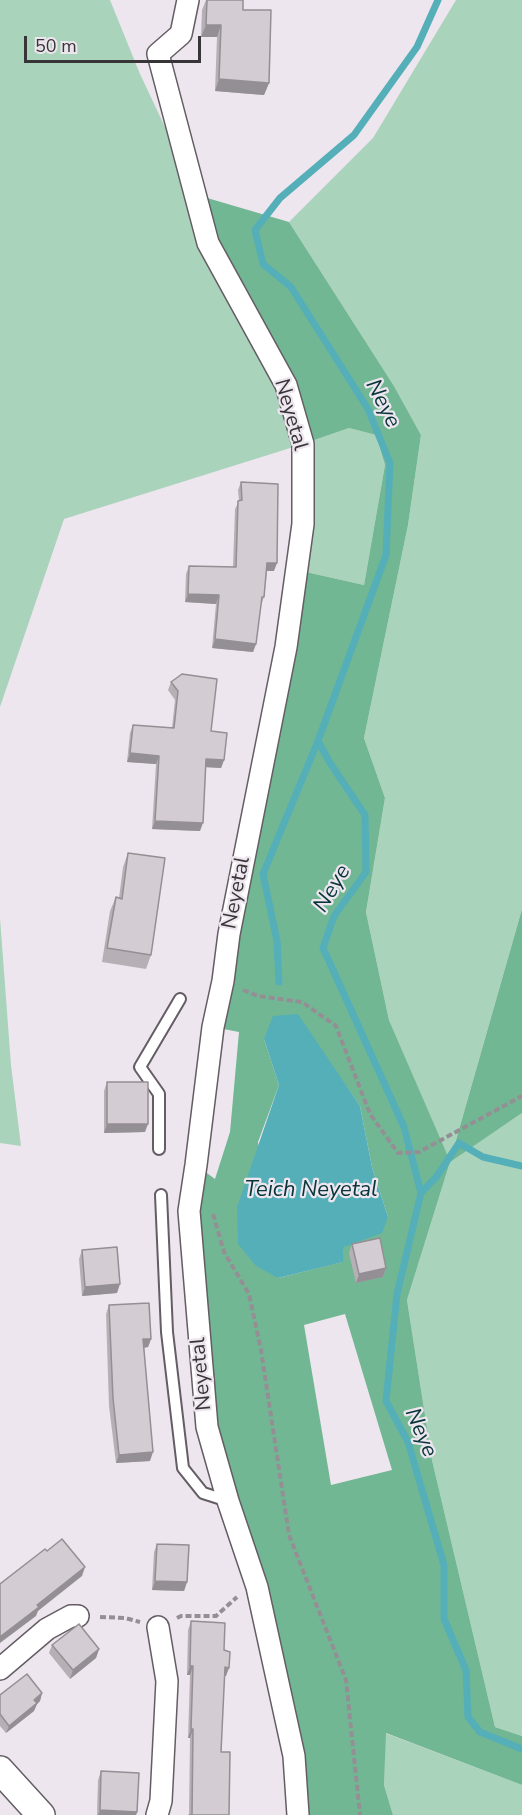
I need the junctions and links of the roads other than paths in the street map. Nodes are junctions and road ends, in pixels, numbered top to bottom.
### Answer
1 (188, 0) edge
2 (180, 999) dead end
3 (159, 1149) dead end
4 (160, 1196) dead end
5 (228, 1501) junction
6 (78, 1616) dead end
7 (158, 1627) dead end
8 (0, 1669) edge
9 (0, 1770) edge
10 (41, 1815) edge
11 (157, 1815) edge
12 (298, 1815) edge

1 - 5 street, Neyetal
2 - 3 lane
4 - 5 lane
5 - 12 street, Neyetal
6 - 8 street
7 - 11 street
9 - 10 street

